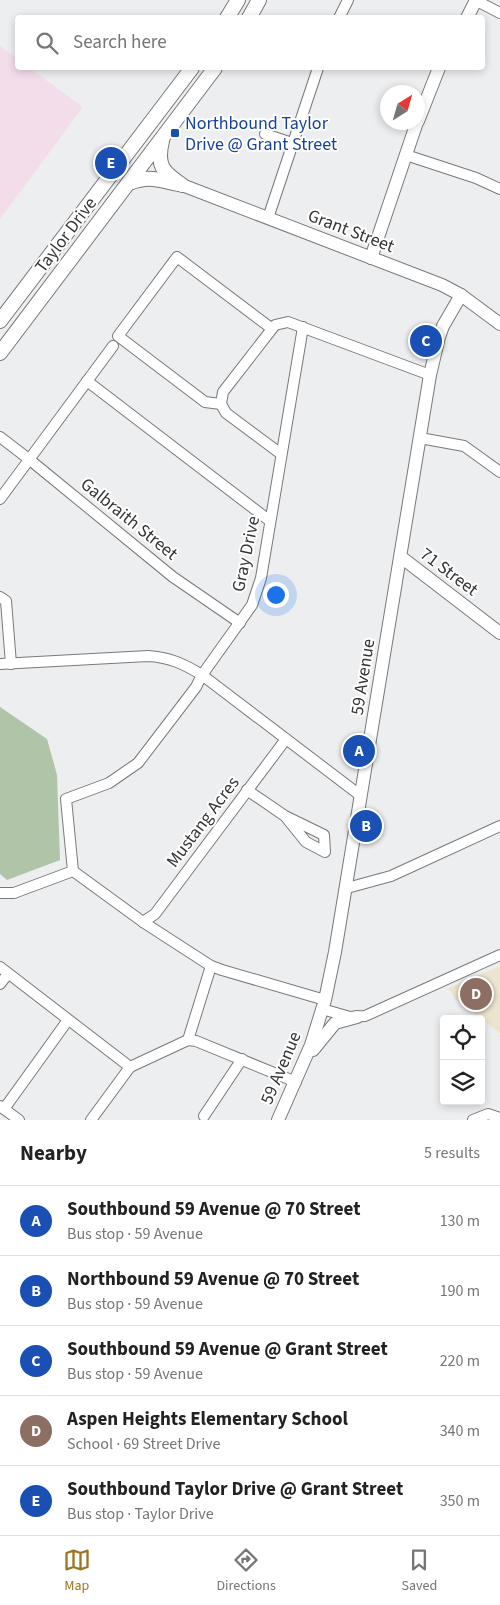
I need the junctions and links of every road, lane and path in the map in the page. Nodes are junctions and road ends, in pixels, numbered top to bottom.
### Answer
1 (238, 0) edge
2 (259, 0) edge
3 (348, 0) edge
4 (476, 0) edge
5 (500, 13) edge
6 (229, 15) edge
7 (251, 15) edge
8 (340, 15) edge
9 (468, 15) edge
10 (190, 70) edge
11 (214, 70) edge
12 (317, 70) edge
13 (438, 70) edge
14 (425, 102) edge
15 (414, 130) edge
16 (265, 134) dead end
17 (162, 140) junction
18 (292, 143) junction
19 (406, 155) junction
20 (129, 183) junction
21 (182, 185) junction
22 (500, 189) edge
23 (268, 218) junction
24 (371, 258) junction
25 (461, 296) junction
26 (0, 321) edge
27 (500, 324) edge
28 (303, 327) junction
29 (271, 328) junction
30 (113, 346) dead end
31 (0, 353) edge
32 (430, 375) junction
33 (87, 380) junction
34 (221, 404) junction
35 (0, 437) edge
36 (420, 438) junction
37 (281, 454) junction
38 (30, 460) junction
39 (500, 472) edge
40 (0, 499) edge
41 (270, 521) junction
42 (401, 557) junction
43 (0, 597) edge
44 (240, 623) junction
45 (500, 633) edge
46 (0, 664) edge
47 (11, 664) junction
48 (202, 675) junction
49 (286, 739) junction
50 (248, 790) junction
51 (361, 796) junction
52 (285, 816) dead end
53 (500, 826) edge
54 (73, 871) junction
55 (347, 888) junction
56 (0, 893) edge
57 (143, 922) junction
58 (500, 955) edge
59 (211, 966) junction
60 (4, 971) edge
61 (0, 984) edge
62 (323, 1005) junction
63 (357, 1017) junction
64 (68, 1020) junction
65 (188, 1040) junction
66 (242, 1059) junction
67 (305, 1060) junction
68 (130, 1067) junction
69 (296, 1082) junction
70 (2, 1107) edge
71 (204, 1116) dead end
72 (500, 1118) edge
73 (19, 1120) edge
74 (91, 1120) edge
75 (278, 1120) edge
76 (472, 1120) edge

1 - 6 main road
2 - 7 main road
3 - 8 street
4 - 5 street
4 - 9 street
10 - 26 main road, Taylor Drive
11 - 17 main road, Taylor Drive
12 - 18 street
13 - 14 street
15 - 19 street
16 - 18 street
17 - 20 main road, Taylor Drive
17 - 21 main road
18 - 23 street
19 - 22 street
19 - 24 street
20 - 21 main road
20 - 31 main road, Taylor Drive
21 - 23 street, Grant Street
23 - 24 street, Grant Street
24 - 25 street, Grant Street
25 - 27 street, Grant Street
25 - 32 street, 59 Avenue
28 - 29 street
28 - 32 street
28 - 37 street, Gray Drive
29 - 34 street
29 - 34 street
30 - 33 street
32 - 36 street, 59 Avenue
33 - 38 street
33 - 41 street
34 - 37 street
35 - 38 street, Galbraith Street
36 - 39 street
36 - 42 street, 59 Avenue
37 - 41 street, Gray Drive
38 - 40 street
38 - 44 street, Galbraith Street
41 - 44 street, Gray Drive
42 - 45 street, 71 Street
42 - 51 street, 59 Avenue
43 - 47 street
44 - 48 street, Gray Drive
46 - 47 street
47 - 48 street
48 - 49 street
48 - 54 street
49 - 50 street, Mustang Acres
49 - 51 street
50 - 52 street
50 - 57 street, Mustang Acres
51 - 55 street, 59 Avenue
53 - 55 street
54 - 56 street
54 - 57 street
55 - 62 street, 59 Avenue
57 - 59 street
58 - 63 street
59 - 62 street
59 - 65 street
60 - 61 street
60 - 64 street
62 - 63 street
62 - 67 street, 59 Avenue
63 - 67 street
64 - 68 street
64 - 70 street
65 - 66 street
65 - 68 street
66 - 69 street
66 - 71 street
67 - 69 street, 59 Avenue
68 - 74 street
69 - 75 street, 59 Avenue
70 - 73 street
72 - 76 street

